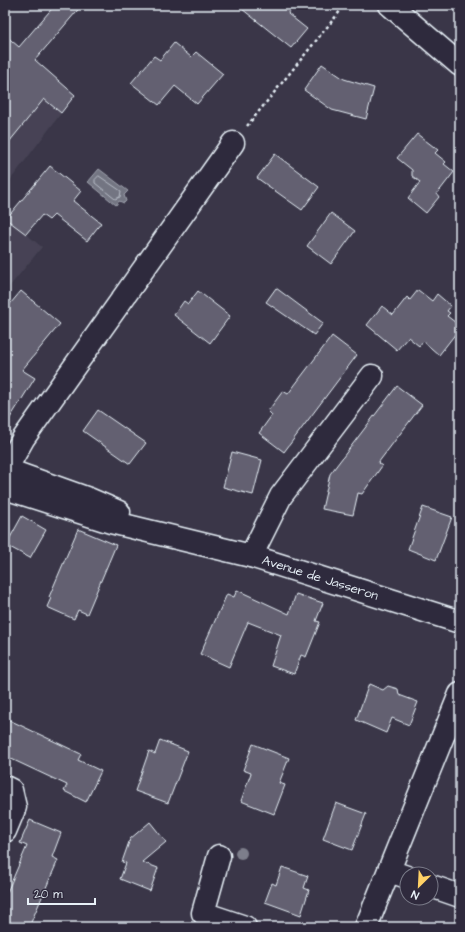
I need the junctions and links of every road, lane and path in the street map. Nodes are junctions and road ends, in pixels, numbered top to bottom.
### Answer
1 (345, 5) edge
2 (390, 5) edge
3 (460, 65) edge
4 (232, 143) joint
5 (372, 376) dead end
6 (5, 470) edge
7 (5, 488) edge
8 (179, 537) junction
9 (251, 556) junction
10 (460, 622) edge
11 (460, 694) edge
12 (5, 787) edge
13 (5, 831) edge
14 (220, 856) dead end
15 (398, 874) edge
16 (439, 889) edge
17 (460, 896) edge
18 (245, 927) edge
19 (366, 927) edge

1 - 4 path
2 - 3 street
4 - 6 street
5 - 9 street
6 - 8 street, Avenue de Jasseron
7 - 8 street, Avenue de Jasseron
8 - 9 street, Avenue de Jasseron
9 - 10 street, Avenue de Jasseron
11 - 15 street
12 - 13 street
14 - 18 street
15 - 19 street
16 - 17 street

